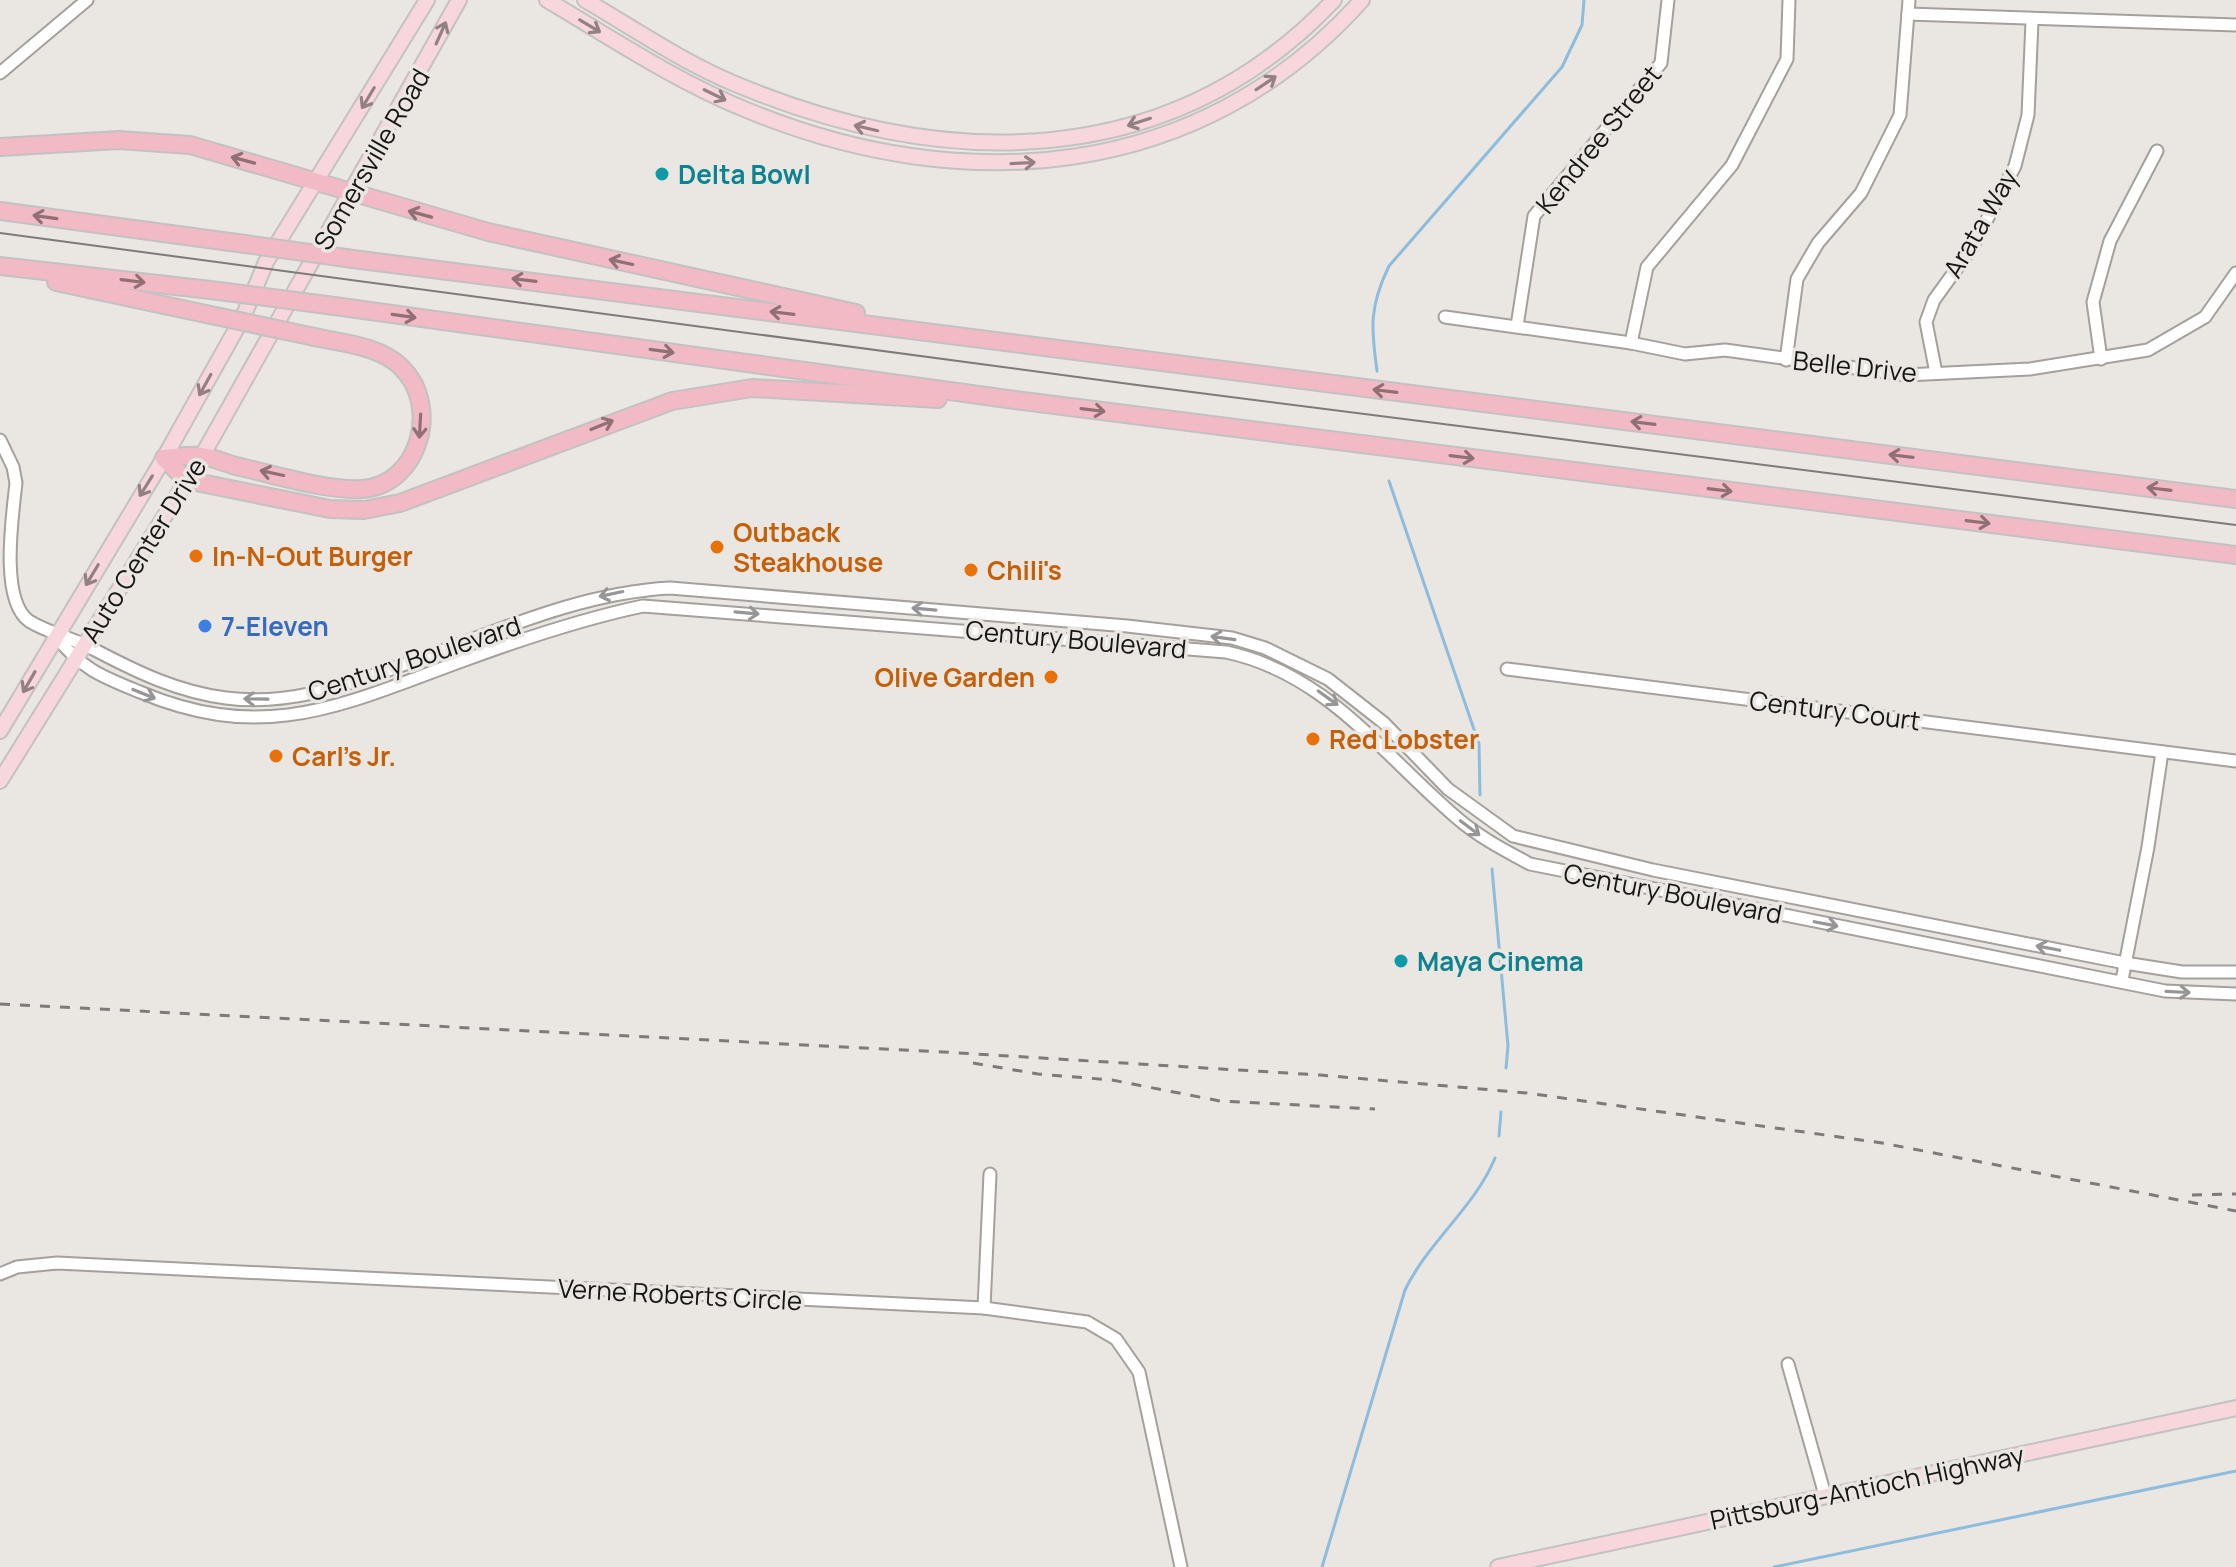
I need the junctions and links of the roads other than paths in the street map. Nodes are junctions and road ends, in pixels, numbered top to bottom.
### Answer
1 (87, 0) edge
2 (427, 0) edge
3 (459, 0) edge
4 (547, 0) edge
5 (585, 0) edge
6 (1334, 0) edge
7 (1362, 0) edge
8 (1668, 0) edge
9 (1789, 0) edge
10 (1909, 0) edge
11 (1908, 14) junction
12 (2032, 21) junction
13 (2236, 25) edge
14 (655, 41) junction
15 (646, 58) junction
16 (0, 73) edge
17 (0, 147) edge
18 (2157, 151) dead end
19 (317, 183) junction
20 (352, 194) junction
21 (0, 211) edge
22 (266, 262) joint
23 (0, 268) edge
24 (2236, 273) edge
25 (281, 316) joint
26 (1445, 317) dead end
27 (1517, 326) junction
28 (971, 337) junction
29 (1631, 343) junction
30 (2101, 359) junction
31 (1786, 360) junction
32 (1936, 373) junction
33 (1015, 400) junction
34 (0, 440) edge
35 (202, 456) junction
36 (164, 458) junction
37 (186, 480) junction
38 (2236, 499) edge
39 (2236, 555) edge
40 (56, 636) junction
41 (84, 644) junction
42 (74, 660) junction
43 (1507, 669) dead end
44 (0, 731) edge
45 (2162, 752) junction
46 (2236, 761) edge
47 (0, 781) edge
48 (2125, 963) junction
49 (2236, 972) edge
50 (2122, 980) junction
51 (2236, 994) edge
52 (990, 1174) dead end
53 (0, 1274) edge
54 (984, 1308) junction
55 (1788, 1364) dead end
56 (2236, 1408) edge
57 (1825, 1495) junction
58 (1181, 1567) edge
59 (1498, 1567) edge

1 - 16 street
2 -> 19 main road, Somersville Road
20 -> 3 main road, Somersville Road
4 -> 15 main road
5 - 14 main road
6 -> 14 main road
15 -> 7 main road
8 - 27 street, Kendree Street
9 - 29 street
10 - 11 street
11 - 12 street
11 - 31 street
12 - 13 street
12 - 32 street, Arata Way
14 - 15 main road
19 -> 17 highway
18 - 30 street
19 - 20 highway
19 - 22 main road, Somersville Road
20 - 25 main road, Somersville Road
28 -> 20 highway
28 -> 21 highway, bridge
22 -> 36 main road, Auto Center Drive
23 -> 33 highway, bridge
23 -> 35 highway, bridge
24 - 30 street, Belle Drive
25 - 35 main road, Auto Center Drive
26 - 27 street, Belle Drive
27 - 29 street, Belle Drive
38 -> 28 highway
29 - 31 street, Belle Drive
30 - 32 street, Belle Drive
31 - 32 street, Belle Drive
37 -> 33 highway
33 -> 39 highway
34 - 40 street
35 - 36 highway
35 - 37 main road, Auto Center Drive
36 - 37 highway
36 -> 40 main road, Auto Center Drive
37 - 41 main road, Auto Center Drive
40 - 41 street, Century Boulevard
40 - 42 street, Century Boulevard
40 -> 44 main road, Auto Center Drive
41 - 42 main road, Auto Center Drive
48 -> 41 street, Century Boulevard
42 - 47 main road, Auto Center Drive
42 -> 50 street, Century Boulevard
43 - 45 street, Century Court
45 - 46 street, Century Court
45 - 48 street
48 - 49 street, Century Boulevard
48 - 50 street
50 -> 51 street, Century Boulevard
52 - 54 street
53 - 54 street, Verne Roberts Circle
54 - 58 street, Verne Roberts Circle
55 - 57 street
56 - 57 main road, Pittsburg-Antioch Highway
57 - 59 main road, Pittsburg-Antioch Highway

